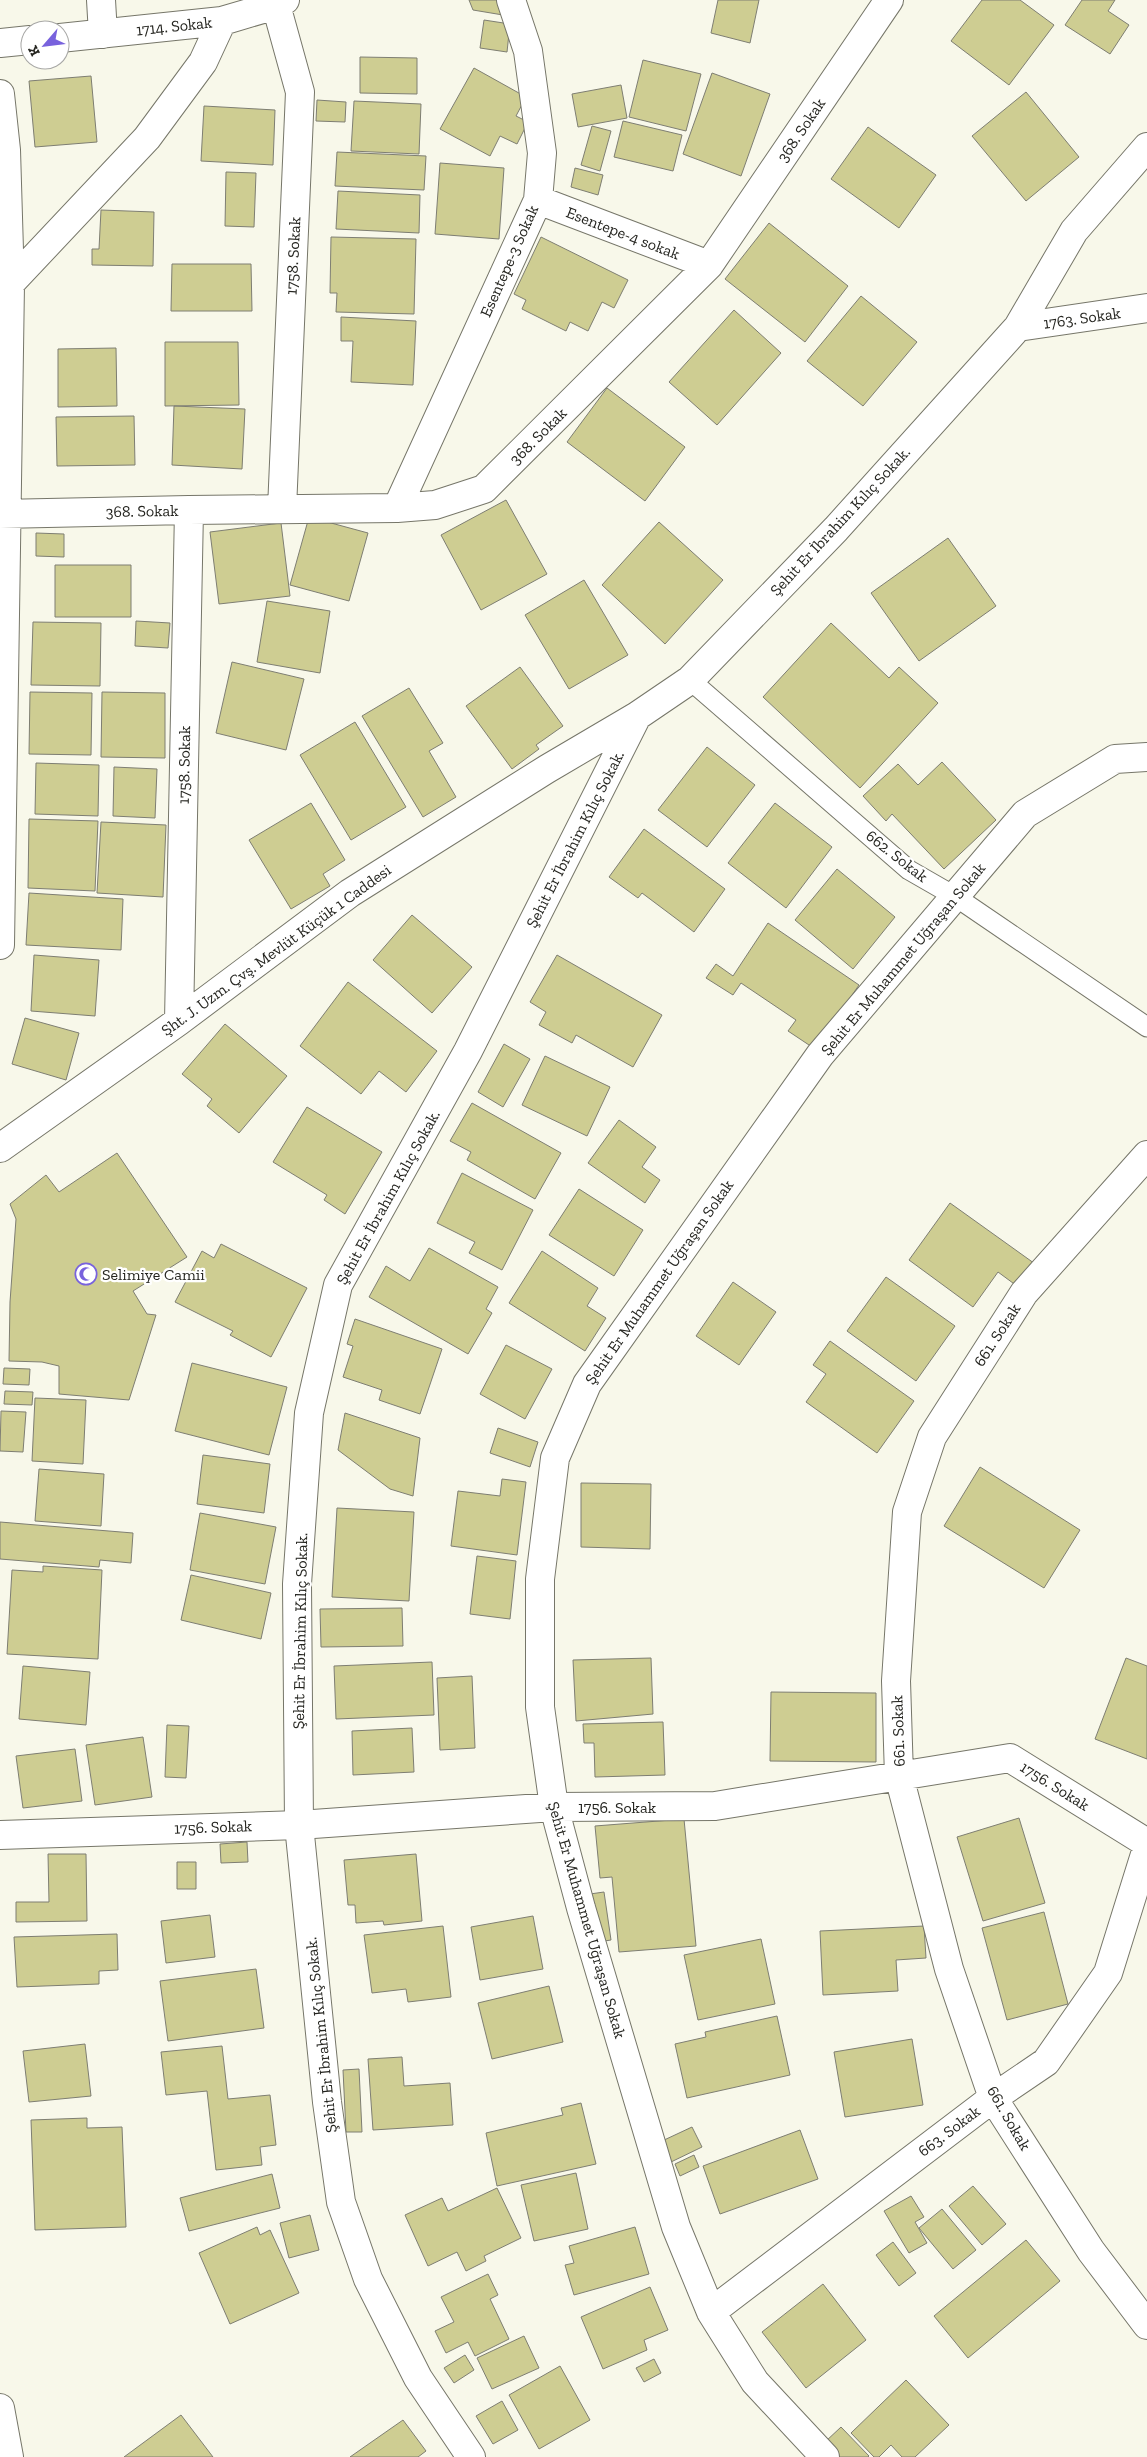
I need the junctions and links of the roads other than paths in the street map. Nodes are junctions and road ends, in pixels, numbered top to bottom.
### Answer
1 (101, 0) edge
2 (511, 0) edge
3 (889, 0) edge
4 (281, 3) edge
5 (222, 21) junction
6 (103, 34) junction
7 (70, 37) edge
8 (20, 41) edge
9 (0, 43) edge
10 (0, 94) edge
11 (1147, 147) edge
12 (538, 200) junction
13 (709, 265) junction
14 (5, 289) edge
15 (1147, 308) edge
16 (1018, 328) junction
17 (397, 508) junction
18 (282, 509) junction
19 (189, 510) junction
20 (4, 514) edge
21 (690, 680) junction
22 (636, 716) junction
23 (1147, 758) edge
24 (956, 897) junction
25 (0, 945) edge
26 (179, 1021) junction
27 (1147, 1027) edge
28 (0, 1148) edge
29 (1147, 1155) edge
30 (899, 1776) junction
31 (554, 1807) junction
32 (299, 1825) junction
33 (0, 1835) edge
34 (1147, 1844) edge
35 (1147, 1848) edge
36 (993, 2098) junction
37 (712, 2312) junction
38 (1147, 2325) edge
39 (0, 2408) edge
40 (9, 2457) edge
41 (471, 2457) edge
42 (825, 2457) edge

1 - 6 street
2 - 12 street, Esentepe-3 Sokak
3 - 13 street, 368. Sokak
4 - 5 street, 1714. Sokak
4 - 18 street, 1758. Sokak
5 - 6 street, 1714. Sokak
5 - 14 street
6 - 7 street, 1714. Sokak
8 - 9 street
10 - 14 street
11 - 16 street, Şehit Er İbrahim Kılıç Sokak.
12 - 13 street, Esentepe-4 sokak
12 - 17 street, Esentepe-3 Sokak
13 - 17 street, 368. Sokak
14 - 20 street
15 - 16 street, 1763. Sokak
16 - 21 street, Şehit Er İbrahim Kılıç Sokak.
17 - 18 street, 368. Sokak
18 - 19 street, 368. Sokak
19 - 20 street, 368. Sokak
19 - 26 street, 1758. Sokak
20 - 25 street
21 - 22 street, Şehit Er İbrahim Kılıç Sokak.
21 - 24 lane, 662. Sokak
22 - 26 street, Şht. J. Uzm. Çvş. Mevlüt Küçük 1 Caddesi
22 - 32 street, Şehit Er İbrahim Kılıç Sokak.
23 - 24 street, Şehit Er Muhammet Uğraşan Sokak
24 - 27 lane, 662. Sokak
24 - 31 street, Şehit Er Muhammet Uğraşan Sokak
26 - 28 street, Şht. J. Uzm. Çvş. Mevlüt Küçük 1 Caddesi
29 - 30 street, 661. Sokak
30 - 31 street, 1756. Sokak
30 - 34 street, 1756. Sokak
30 - 36 street, 661. Sokak
31 - 32 street, 1756. Sokak
31 - 37 street, Şehit Er Muhammet Uğraşan Sokak
32 - 33 street, 1756. Sokak
32 - 41 street, Şehit Er İbrahim Kılıç Sokak.
35 - 36 street, 663. Sokak
36 - 37 street, 663. Sokak
36 - 38 street, 661. Sokak
37 - 42 street, Şehit Er Muhammet Uğraşan Sokak
39 - 40 street

